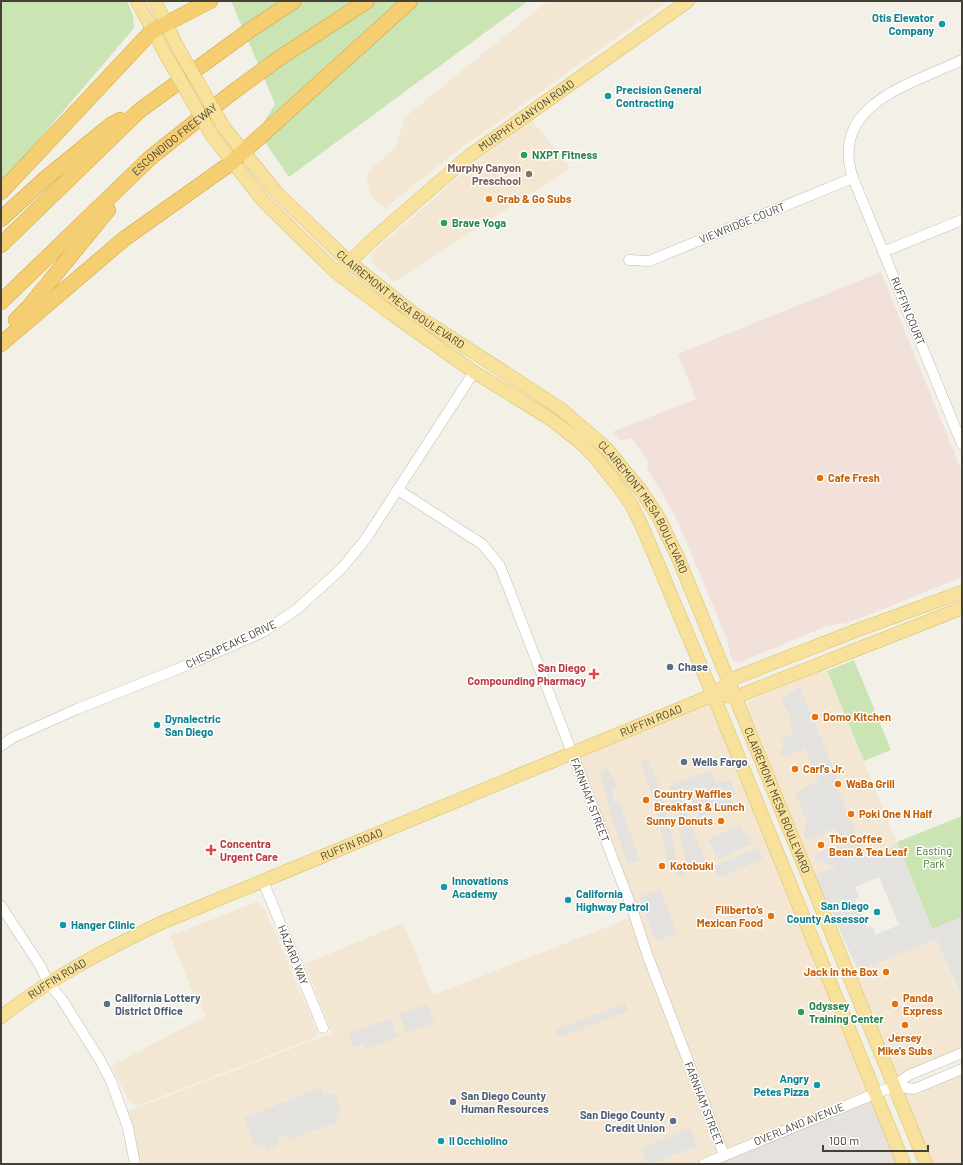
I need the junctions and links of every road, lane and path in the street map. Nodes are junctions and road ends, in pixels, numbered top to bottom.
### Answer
1 (137, 1) edge
2 (155, 1) edge
3 (210, 1) edge
4 (294, 1) edge
5 (367, 1) edge
6 (410, 1) edge
7 (688, 1) edge
8 (165, 23) junction
9 (152, 30) junction
10 (962, 60) edge
11 (139, 111) junction
12 (242, 152) junction
13 (150, 158) junction
14 (231, 162) junction
15 (853, 178) junction
16 (1, 192) edge
17 (1, 219) edge
18 (962, 220) edge
19 (1, 245) edge
20 (883, 252) junction
21 (629, 260) dead end
22 (349, 262) junction
23 (338, 274) junction
24 (1, 302) edge
25 (1, 335) edge
26 (1, 344) edge
27 (474, 372) junction
28 (962, 443) edge
29 (398, 490) junction
30 (962, 592) edge
31 (962, 608) edge
32 (729, 682) junction
33 (713, 695) junction
34 (736, 697) junction
35 (1, 746) edge
36 (572, 754) junction
37 (263, 881) junction
38 (1, 906) edge
39 (48, 983) junction
40 (1, 1017) edge
41 (323, 1028) dead end
42 (962, 1053) edge
43 (962, 1069) edge
44 (894, 1086) junction
45 (876, 1093) junction
46 (724, 1155) junction
47 (136, 1164) edge
48 (704, 1164) edge
49 (904, 1164) edge
50 (926, 1164) edge

1 - 9 main road, CLAIREMONT MESA BOULEVARD
2 - 8 main road, CLAIREMONT MESA BOULEVARD
3 - 8 highway
4 - 11 highway
5 - 13 highway, ESCONDIDO FREEWAY
6 - 12 highway
7 - 22 main road, MURPHY CANYON ROAD
8 - 9 highway
8 - 12 main road, CLAIREMONT MESA BOULEVARD, bridge
9 - 14 main road, CLAIREMONT MESA BOULEVARD, bridge
9 - 16 highway
10 - 15 street, RUFFIN COURT
11 - 17 highway
11 - 19 highway
12 - 14 highway
12 - 22 main road, CLAIREMONT MESA BOULEVARD
13 - 24 highway, ESCONDIDO FREEWAY
13 - 25 highway
14 - 23 main road, CLAIREMONT MESA BOULEVARD
14 - 26 highway
15 - 20 street, RUFFIN COURT
15 - 21 street, VIEWRIDGE COURT
18 - 20 street
20 - 28 street, RUFFIN COURT
22 - 23 main road, MURPHY CANYON ROAD
22 - 32 main road, CLAIREMONT MESA BOULEVARD
23 - 27 main road, CLAIREMONT MESA BOULEVARD
27 - 29 street, CHESAPEAKE DRIVE
27 - 33 main road, CLAIREMONT MESA BOULEVARD
29 - 35 street, CHESAPEAKE DRIVE
29 - 36 street, FARNHAM STREET
30 - 32 main road, RUFFIN ROAD
31 - 34 main road, RUFFIN ROAD
32 - 33 main road, RUFFIN ROAD
32 - 34 main road, CLAIREMONT MESA BOULEVARD
33 - 34 main road, RUFFIN ROAD
33 - 36 main road, RUFFIN ROAD
33 - 45 main road, CLAIREMONT MESA BOULEVARD
34 - 44 main road, CLAIREMONT MESA BOULEVARD
36 - 37 main road, RUFFIN ROAD
36 - 46 street, FARNHAM STREET
37 - 39 main road, RUFFIN ROAD
37 - 41 street, HAZARD WAY
38 - 39 street
39 - 40 main road, RUFFIN ROAD
39 - 47 street
42 - 44 street, OVERLAND AVENUE
43 - 44 street, OVERLAND AVENUE
44 - 45 street, OVERLAND AVENUE
44 - 50 main road, CLAIREMONT MESA BOULEVARD
45 - 46 street, OVERLAND AVENUE
45 - 49 main road, CLAIREMONT MESA BOULEVARD
46 - 48 street, OVERLAND AVENUE

